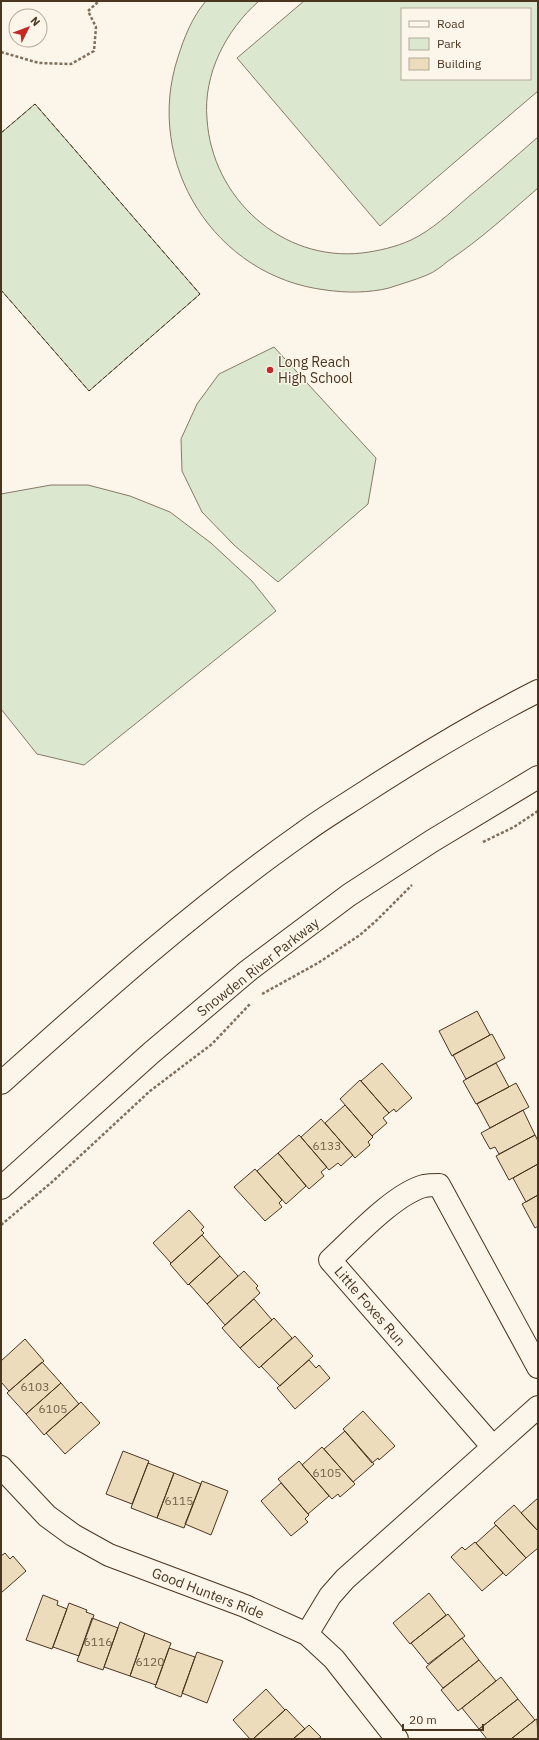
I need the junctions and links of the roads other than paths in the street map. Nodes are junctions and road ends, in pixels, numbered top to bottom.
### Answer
1 (538, 691) edge
2 (538, 777) edge
3 (1, 1082) edge
4 (1, 1188) edge
5 (538, 1367) edge
6 (538, 1407) edge
7 (493, 1447) junction
8 (1, 1467) edge
9 (307, 1634) junction
10 (397, 1739) edge

1 - 3 street
2 - 4 street, Snowden River Parkway
5 - 7 street, Little Foxes Run
6 - 7 street
7 - 9 street
8 - 9 street, Good Hunters Ride
9 - 10 street, Good Hunters Ride

